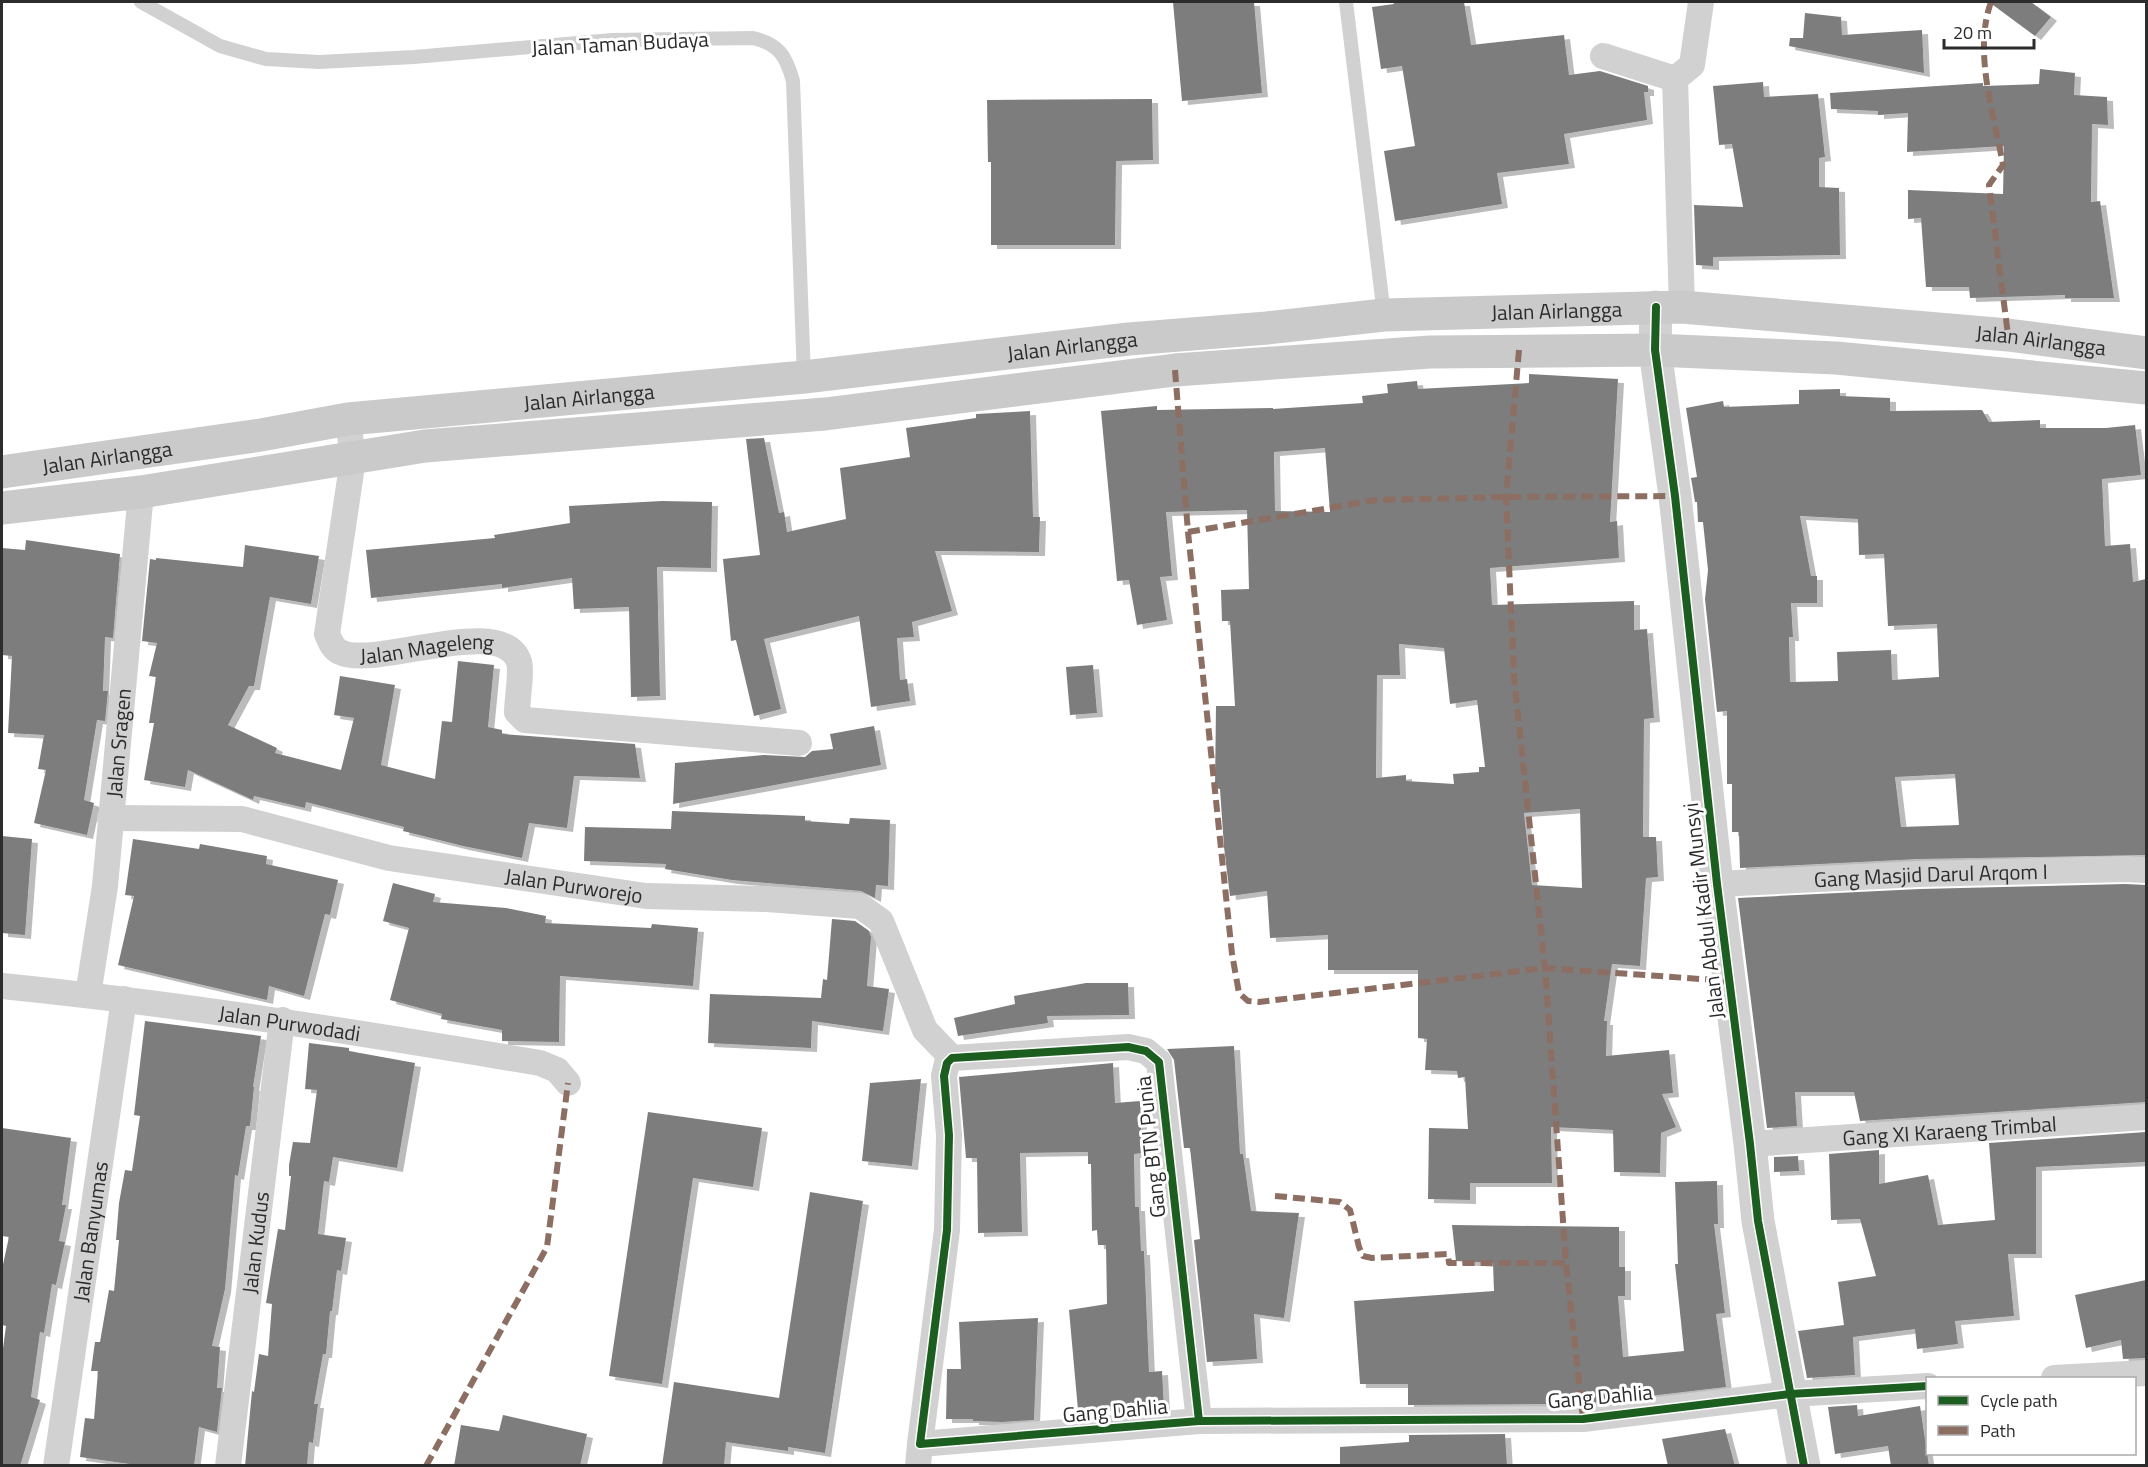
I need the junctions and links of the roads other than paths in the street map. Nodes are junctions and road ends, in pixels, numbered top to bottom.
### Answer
1 (141, 2) edge
2 (1346, 2) edge
3 (1701, 2) edge
4 (1603, 56) dead end
5 (1675, 78) junction
6 (1669, 307) junction
7 (1384, 315) junction
8 (1129, 339) junction
9 (1655, 350) junction
10 (2146, 353) edge
11 (1135, 375) junction
12 (804, 377) junction
13 (2146, 388) edge
14 (348, 419) junction
15 (352, 459) junction
16 (2, 472) edge
17 (141, 492) junction
18 (2, 508) edge
19 (799, 743) dead end
20 (110, 818) junction
21 (2146, 870) edge
22 (1717, 884) junction
23 (2, 986) edge
24 (88, 995) junction
25 (124, 999) junction
26 (282, 1020) junction
27 (948, 1067) junction
28 (567, 1083) dead end
29 (2146, 1117) edge
30 (1750, 1144) junction
31 (2146, 1373) edge
32 (2072, 1377) edge
33 (1926, 1386) edge
34 (1790, 1394) junction
35 (1199, 1421) junction
36 (919, 1455) edge
37 (56, 1466) edge
38 (228, 1466) edge
39 (1804, 1466) edge

1 - 12 lane, Jalan Taman Budaya
2 - 7 lane
3 - 5 street
4 - 5 street
5 - 6 street
6 - 7 main road, Jalan Airlangga
6 - 9 street, Jalan Abdul Kadir Munsyi
6 - 10 main road, Jalan Airlangga
7 - 8 main road, Jalan Airlangga
8 - 11 main road
8 - 12 main road, Jalan Airlangga
9 - 11 main road, Jalan Airlangga
9 - 13 main road, Jalan Airlangga
9 - 22 street, Jalan Abdul Kadir Munsyi
11 - 15 main road, Jalan Airlangga
12 - 14 main road, Jalan Airlangga
14 - 15 street, Jalan Mageleng
14 - 16 main road, Jalan Airlangga
15 - 17 main road, Jalan Airlangga
15 - 19 street, Jalan Mageleng
17 - 18 main road, Jalan Airlangga
17 - 20 street, Jalan Sragen
20 - 24 street, Jalan Sragen
20 - 27 street, Jalan Purworejo
21 - 22 street, Gang Masjid Darul Arqom I
22 - 30 street, Jalan Abdul Kadir Munsyi
23 - 24 street, Jalan Purwodadi
24 - 25 street, Jalan Purwodadi
25 - 26 street, Jalan Purwodadi
25 - 37 street, Jalan Banyumas
26 - 28 street, Jalan Purwodadi
26 - 38 street, Jalan Kudus
27 - 35 street, Gang BTN Punia
27 - 36 street, Gang Dahlia
29 - 30 street, Gang XI Karaeng Trimbal
30 - 34 street, Jalan Abdul Kadir Munsyi
31 - 32 street
33 - 34 street, Gang Dahlia
34 - 35 street, Gang Dahlia
34 - 39 street, Jalan Abdul Kadir Munsyi
35 - 36 street, Gang Dahlia

